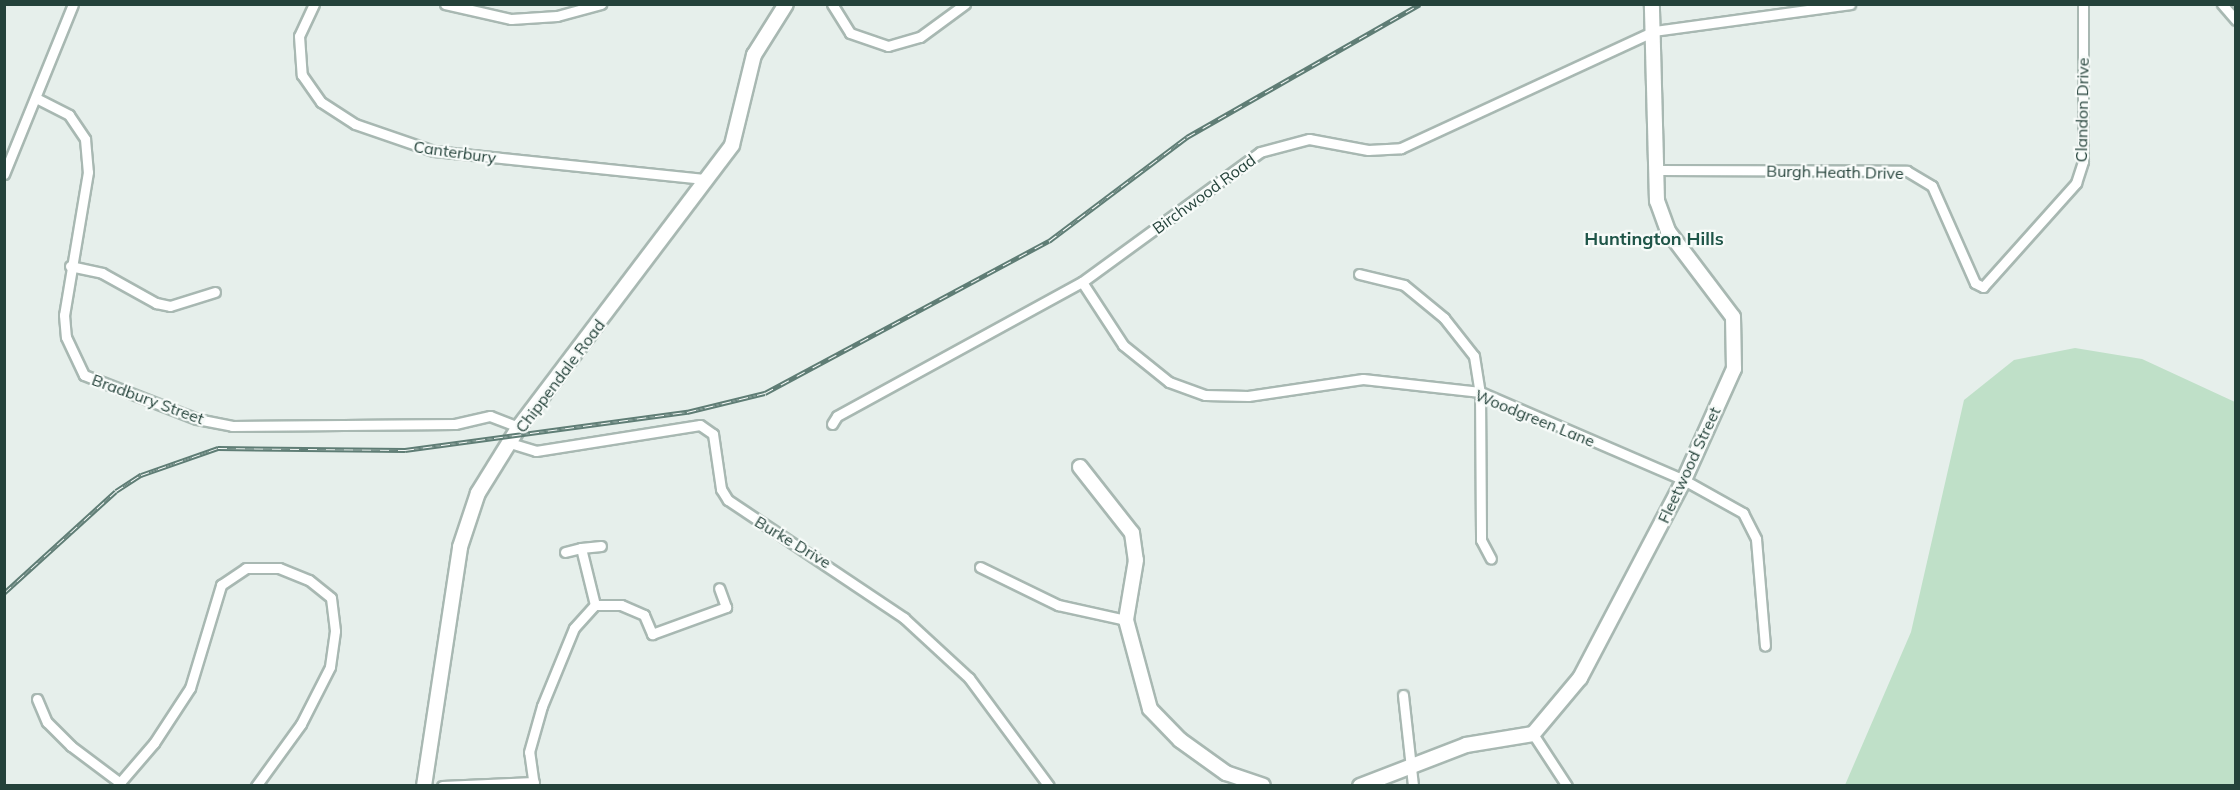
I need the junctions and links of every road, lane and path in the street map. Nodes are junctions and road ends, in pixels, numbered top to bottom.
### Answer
1 (73, 4) edge
2 (314, 4) edge
3 (445, 4) edge
4 (601, 4) edge
5 (786, 4) edge
6 (832, 4) edge
7 (965, 4) edge
8 (1652, 4) edge
9 (1850, 4) edge
10 (2083, 4) edge
11 (2222, 4) edge
12 (2235, 20) edge
13 (1654, 31) junction
14 (36, 98) junction
15 (1657, 170) junction
16 (4, 174) edge
17 (707, 179) junction
18 (70, 266) junction
19 (1359, 274) dead end
20 (1082, 282) junction
21 (1983, 287) joint
22 (215, 292) dead end
23 (1480, 392) junction
24 (832, 424) dead end
25 (519, 427) junction
26 (510, 443) junction
27 (1080, 467) dead end
28 (1684, 480) junction
29 (601, 546) dead end
30 (581, 548) junction
31 (565, 552) dead end
32 (1491, 559) dead end
33 (980, 567) dead end
34 (719, 588) dead end
35 (595, 604) junction
36 (1126, 620) junction
37 (1765, 646) dead end
38 (1403, 695) dead end
39 (37, 699) dead end
40 (1533, 734) junction
41 (1412, 768) junction
42 (118, 784) edge
43 (534, 784) edge
44 (256, 786) edge
45 (424, 786) edge
46 (442, 786) edge
47 (1049, 786) edge
48 (1263, 786) edge
49 (1360, 786) edge
50 (1413, 786) edge
51 (1567, 786) edge

1 - 14 street
2 - 17 street, Canterbury
3 - 4 street
5 - 17 street, Chippendale Road
6 - 7 street
8 - 13 street, Fleetwood Street
9 - 13 street, Birchwood Road
10 - 21 street, Clandon Drive
11 - 12 street
13 - 15 street, Fleetwood Street
13 - 20 street, Birchwood Road
14 - 16 street
14 - 18 street, Bradbury Street
15 - 21 street, Burgh Heath Drive
15 - 28 street, Fleetwood Street
17 - 25 street, Chippendale Road
18 - 22 street
18 - 25 street, Bradbury Street
19 - 23 street
20 - 23 street, Woodgreen Lane
20 - 24 street, Birchwood Road
23 - 28 street, Woodgreen Lane
23 - 32 street
25 - 26 street, Chippendale Road
26 - 45 street, Chippendale Road
26 - 47 street, Burke Drive
27 - 36 street
28 - 37 street, Woodgreen Lane
28 - 40 street, Fleetwood Street
29 - 30 street
30 - 31 street
30 - 35 street
33 - 36 street
34 - 35 street
35 - 43 street
36 - 48 street
38 - 41 street
39 - 42 street
40 - 41 street
40 - 51 street
41 - 49 street
41 - 50 street
42 - 44 street
43 - 46 street

